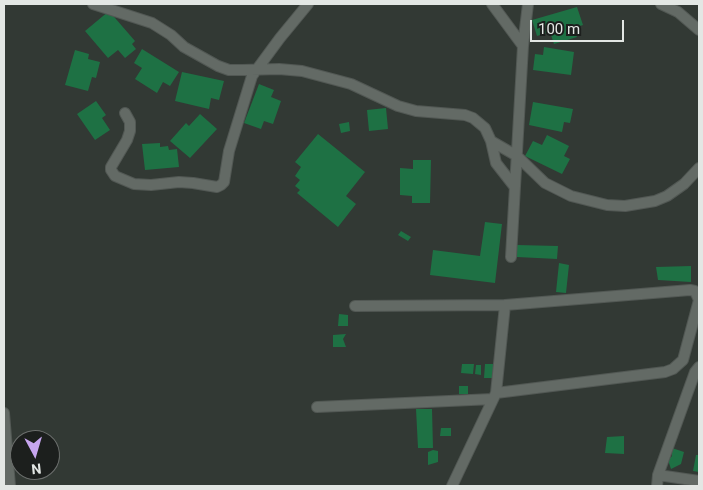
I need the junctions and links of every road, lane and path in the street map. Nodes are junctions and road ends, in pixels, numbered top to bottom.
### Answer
1 (93, 4) edge
2 (308, 4) edge
3 (492, 4) edge
4 (528, 4) edge
5 (661, 4) edge
6 (699, 30) edge
7 (524, 46) junction
8 (258, 69) junction
9 (125, 112) dead end
10 (491, 141) junction
11 (516, 156) junction
12 (699, 168) edge
13 (514, 186) junction
14 (511, 257) dead end
15 (505, 305) junction
16 (355, 306) dead end
17 (699, 367) edge
18 (494, 396) junction
19 (317, 407) dead end
20 (4, 413) edge
21 (658, 475) junction
22 (699, 481) edge
23 (10, 486) edge
24 (452, 486) edge
25 (656, 486) edge

1 - 8 street
2 - 8 street
3 - 7 street
4 - 7 street
5 - 6 street
7 - 11 street
8 - 9 street
8 - 10 street
10 - 11 street
10 - 13 street
11 - 12 street
11 - 13 street
13 - 14 street
15 - 16 street
15 - 18 street
15 - 18 street
17 - 21 street
18 - 19 street
18 - 24 street
20 - 23 street
21 - 22 street
21 - 25 street

